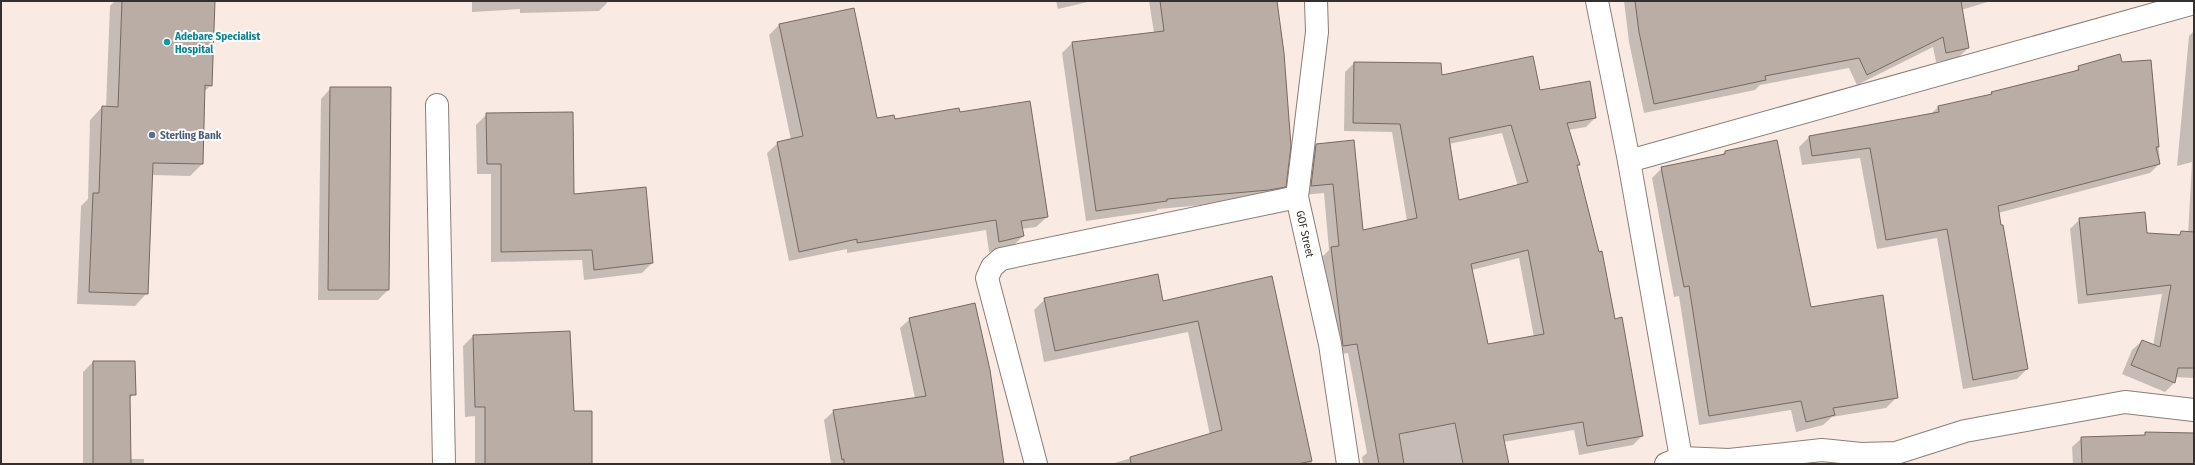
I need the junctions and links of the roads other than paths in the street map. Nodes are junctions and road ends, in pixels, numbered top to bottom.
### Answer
1 (1316, 1) edge
2 (1597, 1) edge
3 (2194, 3) edge
4 (437, 105) dead end
5 (1629, 161) junction
6 (1297, 197) junction
7 (2194, 410) edge
8 (1674, 461) edge
9 (444, 464) edge
10 (1036, 464) edge
11 (1348, 464) edge

1 - 6 street, GOF Street
2 - 5 street
3 - 5 street
4 - 9 street
5 - 8 street
6 - 10 street
6 - 11 street, GOF Street
7 - 8 street

